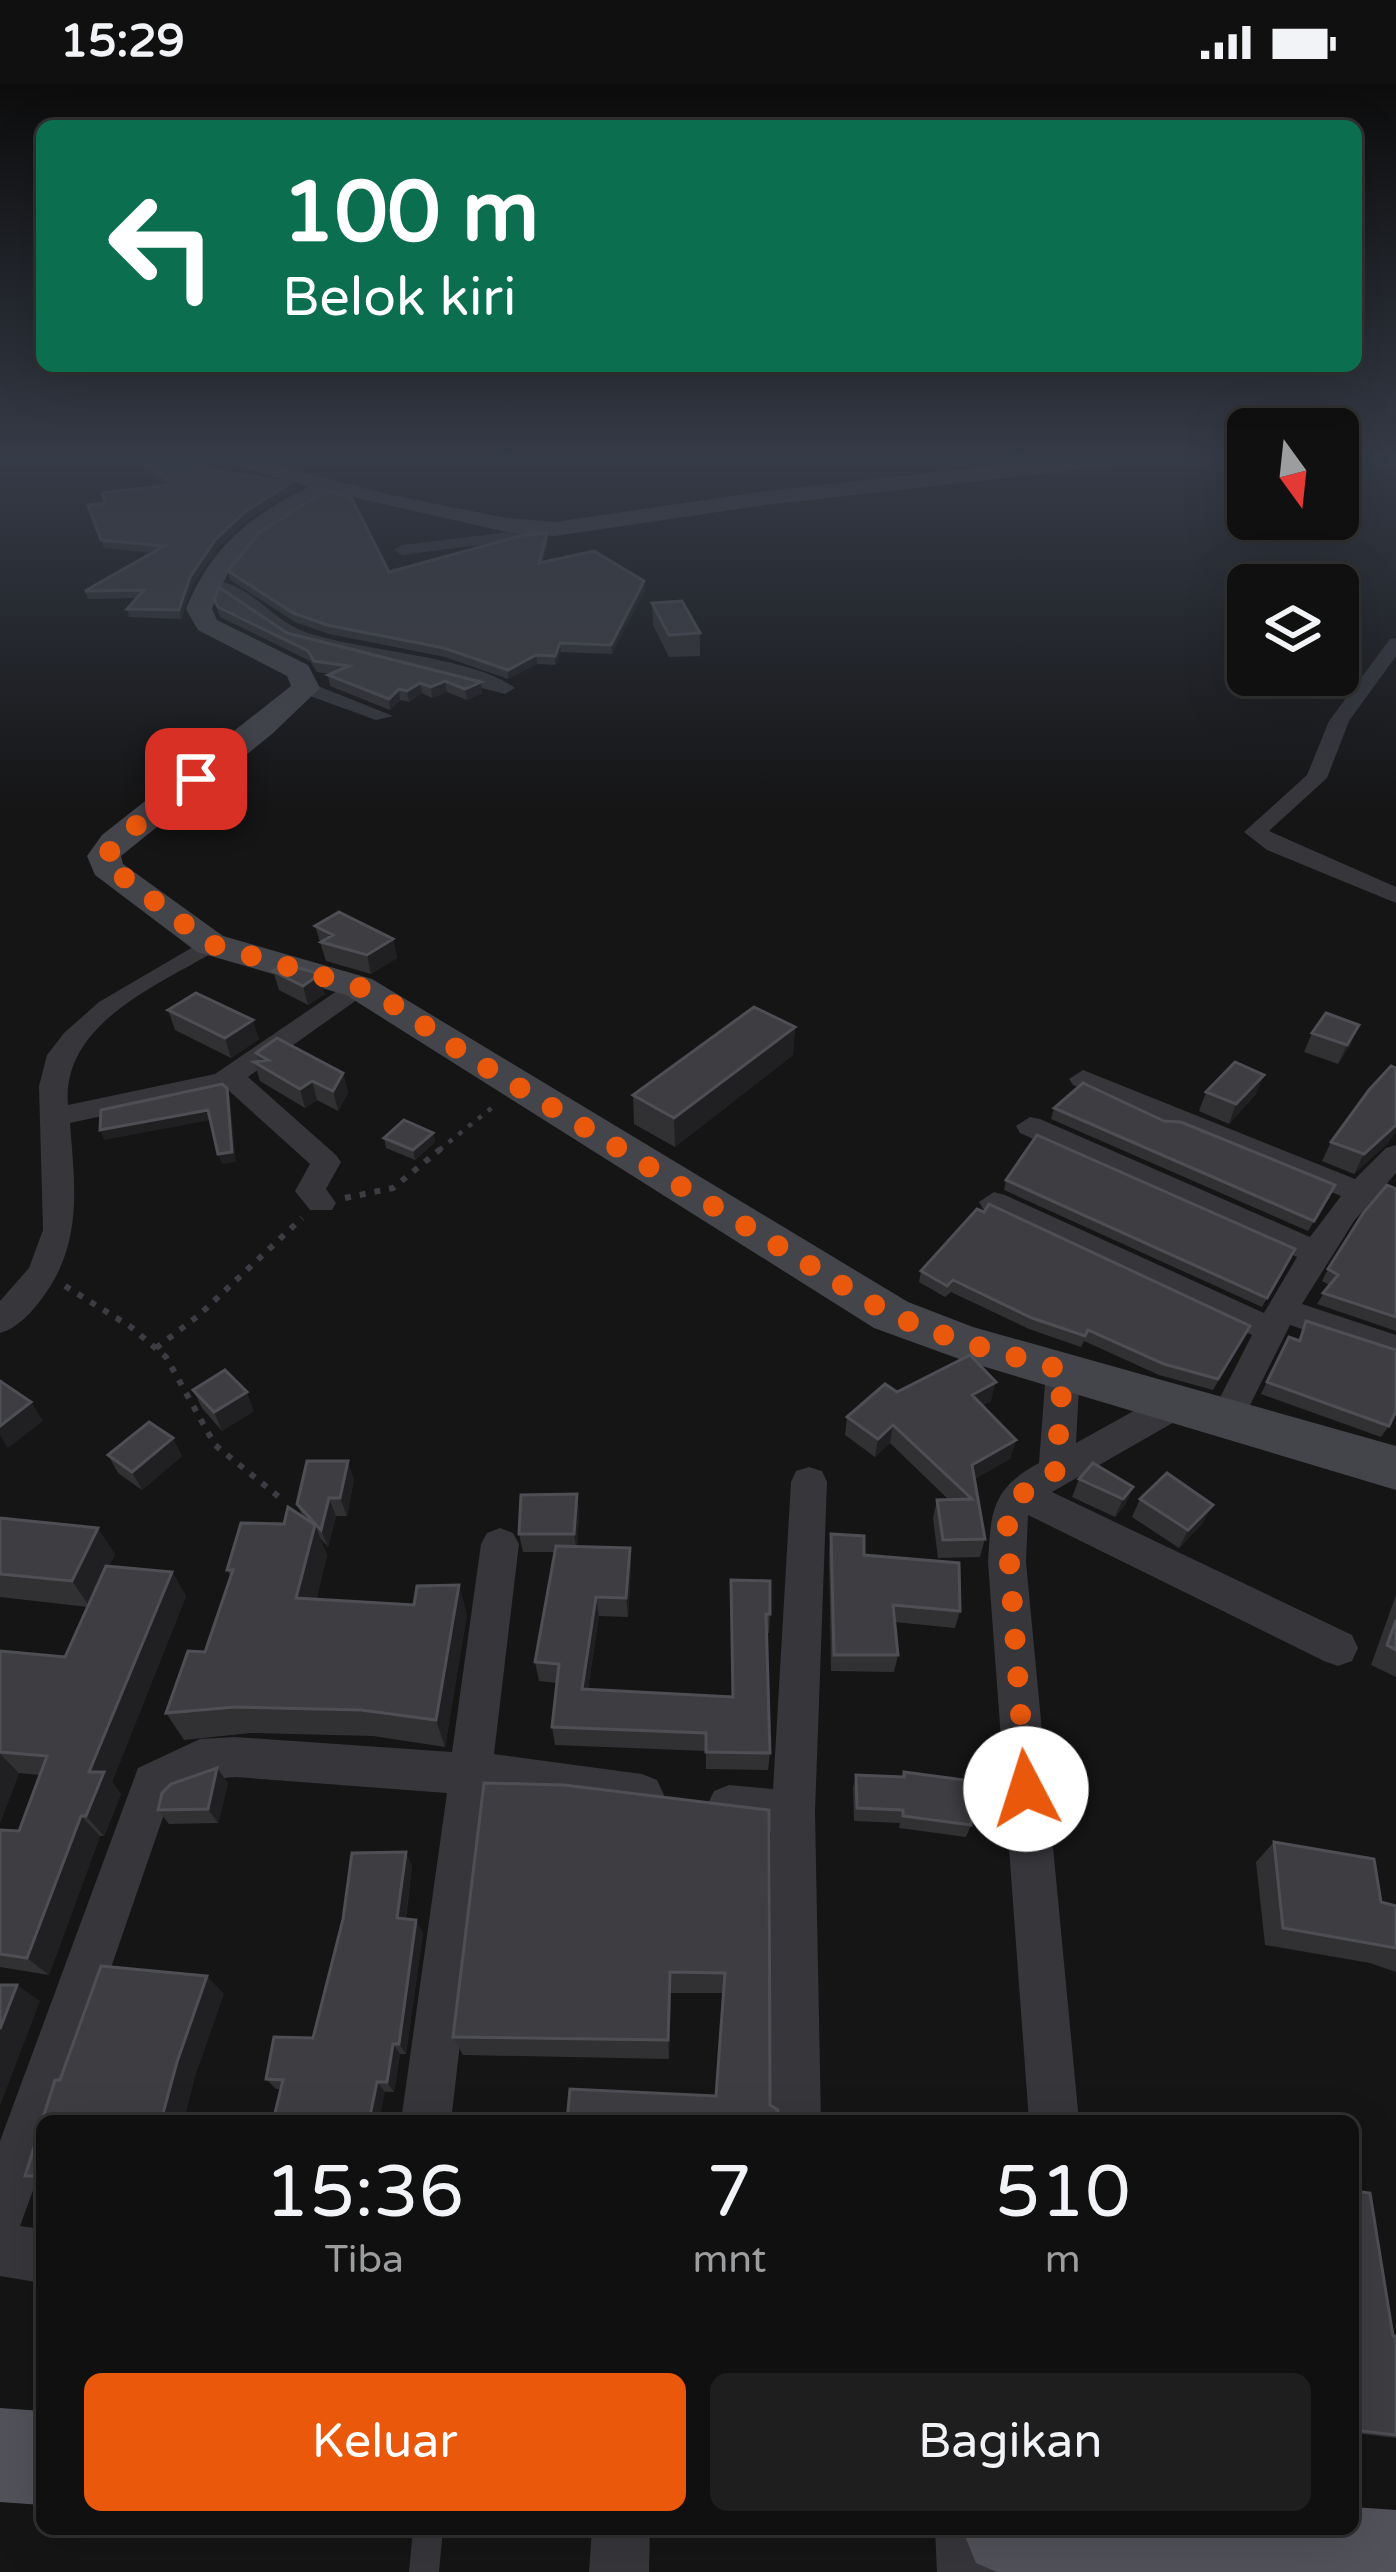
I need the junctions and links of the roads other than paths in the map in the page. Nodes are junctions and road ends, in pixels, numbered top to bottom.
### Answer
1 (213, 573) edge
2 (207, 586) junction
3 (1396, 643) edge
4 (305, 688) junction
5 (505, 688) dead end
6 (383, 716) dead end
7 (1396, 896) edge
8 (210, 944) junction
9 (359, 987) junction
10 (231, 1077) junction
11 (1083, 1079) edge
12 (55, 1117) junction
13 (1030, 1126) dead end
14 (1396, 1154) edge
15 (1358, 1191) junction
16 (994, 1202) edge
17 (321, 1203) dead end
18 (1314, 1252) junction
19 (1276, 1319) junction
20 (0, 1321) edge
21 (1396, 1348) edge
22 (1063, 1370) junction
23 (1178, 1403) junction
24 (1227, 1417) junction
25 (1396, 1468) edge
26 (809, 1482) dead end
27 (1038, 1482) junction
28 (500, 1544) dead end
29 (1338, 1648) dead end
30 (472, 1773) junction
31 (793, 1812) junction
32 (427, 2115) edge
33 (796, 2115) edge
34 (1053, 2115) edge
35 (0, 2212) edge
36 (0, 2250) edge
37 (36, 2255) edge
38 (0, 2455) edge
39 (36, 2458) edge
40 (427, 2535) edge
41 (621, 2535) edge
42 (964, 2535) edge
43 (1099, 2535) edge
44 (1396, 2559) edge
45 (424, 2572) edge
46 (620, 2572) edge
47 (967, 2572) edge

1 - 2 street
2 - 4 street
2 - 5 street
3 - 7 street
4 - 6 street
4 - 8 street
8 - 9 street
8 - 12 street
9 - 10 street
9 - 22 street
10 - 12 street
10 - 17 street
11 - 15 street
12 - 20 street
13 - 18 street
14 - 15 street
15 - 18 street
16 - 19 street
18 - 19 street
19 - 21 street
19 - 24 street
22 - 23 street
22 - 27 street
23 - 24 street
23 - 27 street
24 - 25 street
26 - 31 street
27 - 29 street
27 - 34 street
28 - 30 street
30 - 31 street
30 - 32 street
30 - 35 street
31 - 33 street
36 - 37 street
38 - 39 main road
40 - 45 lane
41 - 46 street
42 - 47 street
43 - 44 main road

